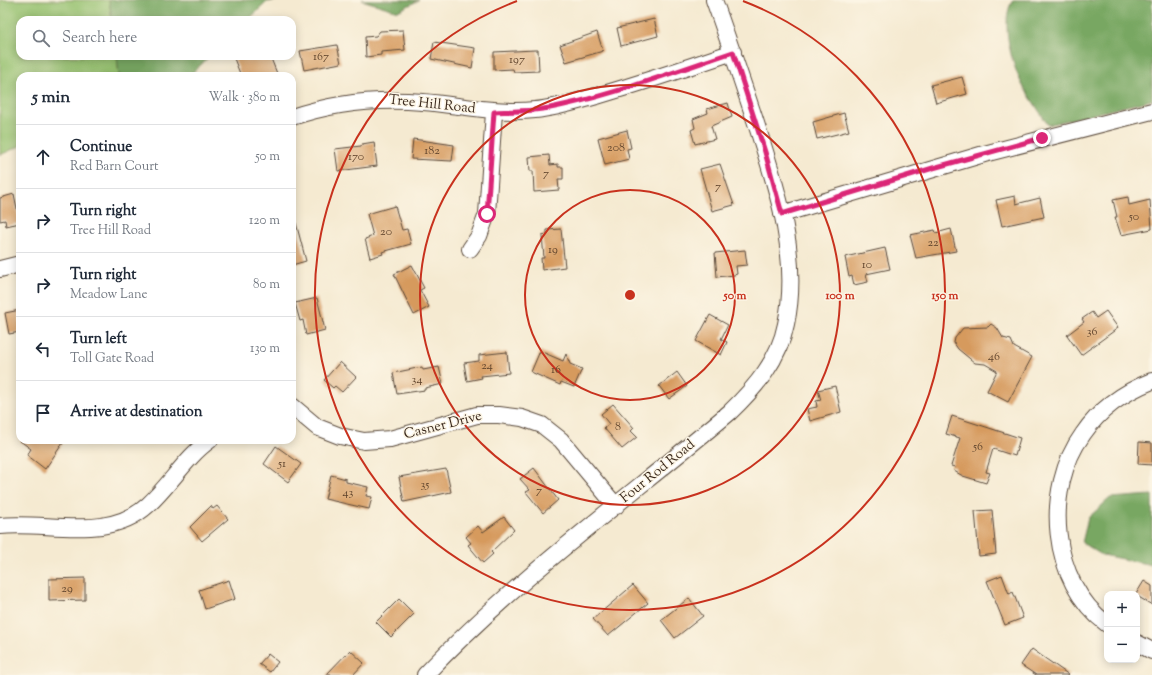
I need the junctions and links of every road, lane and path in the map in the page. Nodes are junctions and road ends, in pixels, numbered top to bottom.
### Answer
1 (714, 0) edge
2 (733, 52) junction
3 (1152, 111) edge
4 (494, 112) junction
5 (296, 116) edge
6 (782, 214) junction
7 (470, 249) dead end
8 (16, 265) edge
9 (0, 269) edge
10 (1152, 381) edge
11 (296, 409) edge
12 (206, 444) edge
13 (616, 506) junction
14 (0, 526) edge
15 (1104, 621) edge
16 (1140, 645) edge
17 (1152, 651) edge
18 (425, 675) edge

1 - 2 street, Four Rod Road
2 - 4 street, Tree Hill Road
2 - 6 street, Four Rod Road
3 - 6 street
4 - 5 street, Tree Hill Road
4 - 7 street
6 - 13 street, Four Rod Road
8 - 9 street
10 - 15 street
11 - 13 street, Casner Drive
12 - 14 street
13 - 18 street, Four Rod Road
16 - 17 street

